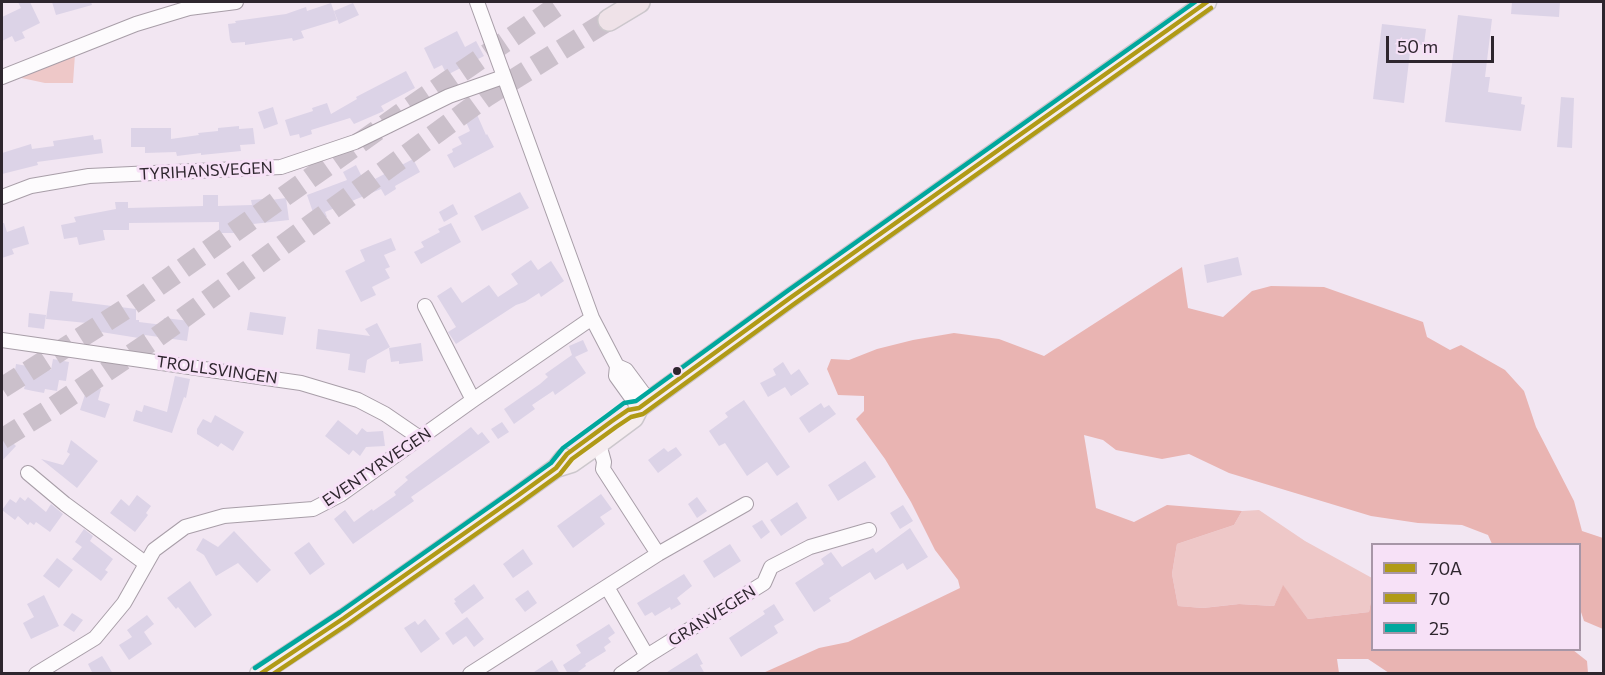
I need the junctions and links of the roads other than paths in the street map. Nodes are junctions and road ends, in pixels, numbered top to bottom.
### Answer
1 (236, 2) edge
2 (477, 2) edge
3 (639, 2) edge
4 (1207, 2) edge
5 (609, 20) tunnel mouth
6 (2, 77) edge
7 (503, 77) junction
8 (2, 197) edge
9 (425, 306) dead end
10 (592, 318) junction
11 (2, 340) edge
12 (473, 400) junction
13 (644, 405) junction
14 (420, 438) junction
15 (599, 444) junction
16 (580, 457) junction
17 (556, 468) junction
18 (603, 470) junction
19 (28, 473) dead end
20 (746, 504) dead end
21 (869, 530) dead end
22 (658, 554) junction
23 (145, 563) junction
24 (607, 587) junction
25 (647, 656) junction
26 (36, 674) edge
27 (260, 674) edge
28 (470, 674) edge
29 (621, 674) edge

1 - 6 street
2 - 7 street
3 - 5 highway
4 - 13 main road
7 - 8 street, TYRIHANSVEGEN
7 - 10 street
9 - 12 street
10 - 12 street, EVENTYRVEGEN
10 - 13 street
11 - 14 street, TROLLSVINGEN
12 - 14 street, EVENTYRVEGEN
13 - 15 main road
13 - 17 main road
14 - 23 street, EVENTYRVEGEN
15 - 16 main road
15 - 18 street
16 - 17 main road
16 - 18 street
17 - 27 main road
18 - 22 street
19 - 23 street
20 - 22 street
21 - 25 street, GRANVEGEN
22 - 24 street
23 - 26 street, EVENTYRVEGEN
24 - 25 street
24 - 28 street
25 - 29 street, GRANVEGEN

